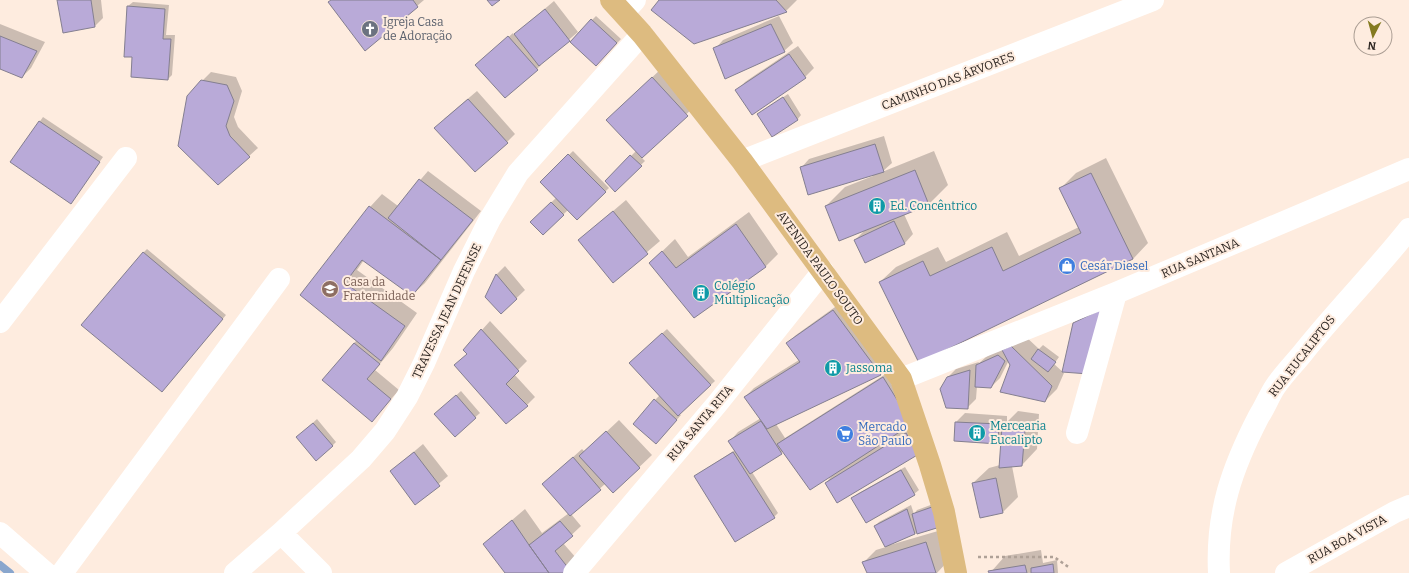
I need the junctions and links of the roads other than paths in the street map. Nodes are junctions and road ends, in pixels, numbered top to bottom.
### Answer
1 (1153, 0) edge
2 (623, 4) edge
3 (642, 34) junction
4 (126, 158) dead end
5 (742, 161) junction
6 (1409, 169) edge
7 (1409, 229) edge
8 (823, 271) junction
9 (279, 279) dead end
10 (1116, 293) junction
11 (0, 322) edge
12 (901, 379) junction
13 (1077, 433) dead end
14 (1409, 506) edge
15 (0, 533) edge
16 (281, 534) junction
17 (955, 566) edge
18 (46, 573) edge
19 (62, 573) edge
20 (235, 573) edge
21 (321, 573) edge
22 (574, 573) edge
23 (1220, 573) edge
24 (1286, 573) edge

1 - 5 street, CAMINHO DAS ÁRVORES
2 - 3 main road, AVENIDA PAULO SOUTO
3 - 5 main road, AVENIDA PAULO SOUTO
3 - 16 street, TRAVESSA JEAN DEFENSE
4 - 11 street
5 - 8 main road, AVENIDA PAULO SOUTO
6 - 10 street, RUA SANTANA
7 - 23 street, RUA EUCALIPTOS
8 - 12 main road, AVENIDA PAULO SOUTO
8 - 22 street, RUA SANTA RITA
9 - 19 street
10 - 12 street, RUA SANTANA
10 - 13 street
12 - 17 main road, AVENIDA PAULO SOUTO
14 - 24 street, RUA BOA VISTA
15 - 18 street
16 - 20 street, TRAVESSA JEAN DEFENSE
16 - 21 street

